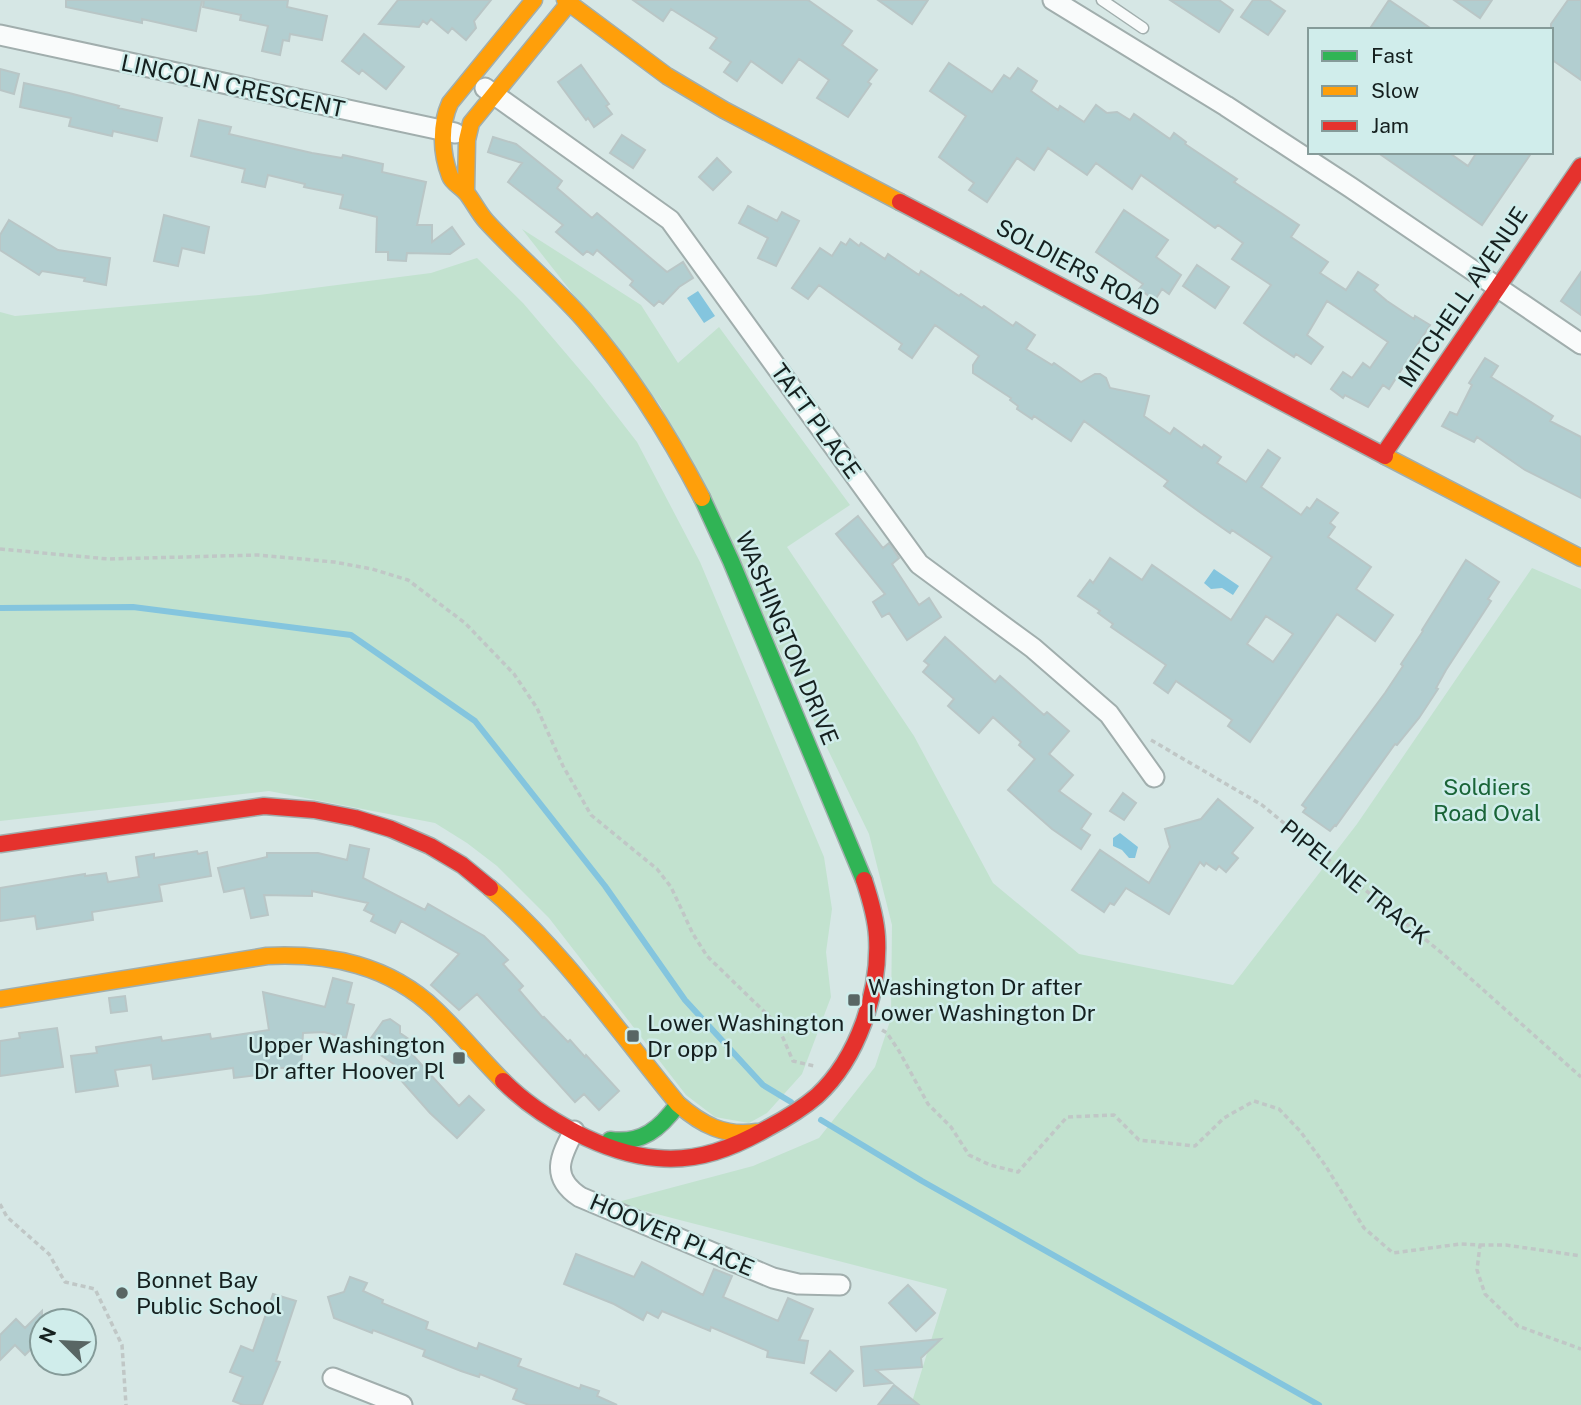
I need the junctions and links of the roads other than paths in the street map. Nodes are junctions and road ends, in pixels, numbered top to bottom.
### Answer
1 (534, 0) edge
2 (1053, 0) edge
3 (1102, 0) edge
4 (567, 2) edge
5 (1143, 27) dead end
6 (0, 35) edge
7 (470, 76) junction
8 (492, 95) junction
9 (443, 132) junction
10 (467, 135) junction
11 (1581, 166) edge
12 (466, 191) junction
13 (1498, 288) junction
14 (1581, 344) edge
15 (1382, 454) junction
16 (1581, 558) edge
17 (1154, 777) dead end
18 (0, 844) edge
19 (0, 999) edge
20 (678, 1104) junction
21 (574, 1131) junction
22 (763, 1131) junction
23 (840, 1285) dead end
24 (333, 1378) dead end
25 (402, 1405) edge

1 - 7 street, WASHINGTON DRIVE
2 - 13 street
3 - 5 lane
4 - 8 street
4 - 15 street, SOLDIERS ROAD
6 - 9 street, LINCOLN CRESCENT
7 - 8 street, TAFT PLACE
7 - 9 street, WASHINGTON DRIVE
8 - 10 street
8 - 17 street, TAFT PLACE
9 - 10 street, LINCOLN CRESCENT
9 - 12 street, WASHINGTON DRIVE
10 - 12 street
11 - 13 street, MITCHELL AVENUE
12 - 22 street, WASHINGTON DRIVE
13 - 14 street
13 - 15 street, MITCHELL AVENUE
15 - 16 street, SOLDIERS ROAD
18 - 20 street
19 - 21 street
20 - 21 street
20 - 22 street
21 - 22 street, WASHINGTON DRIVE
21 - 23 street, HOOVER PLACE
24 - 25 street

